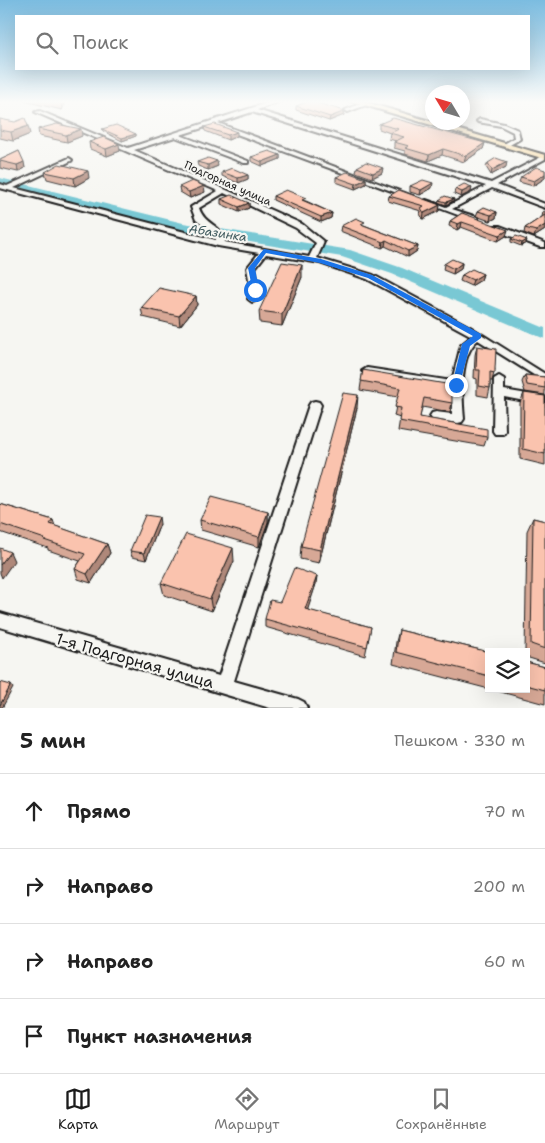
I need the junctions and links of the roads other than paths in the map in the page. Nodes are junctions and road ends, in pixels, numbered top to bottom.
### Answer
1 (91, 134) edge
2 (178, 134) edge
3 (243, 134) edge
4 (328, 134) edge
5 (469, 134) edge
6 (471, 134) edge
7 (516, 134) edge
8 (175, 135) junction
9 (506, 144) junction
10 (129, 150) junction
11 (545, 156) edge
12 (69, 160) dead end
13 (246, 162) dead end
14 (490, 185) junction
15 (4, 187) edge
16 (223, 191) junction
17 (545, 206) edge
18 (447, 209) junction
19 (482, 222) edge
20 (490, 225) edge
21 (221, 244) junction
22 (542, 244) dead end
23 (264, 251) junction
24 (312, 259) junction
25 (252, 299) dead end
26 (478, 336) junction
27 (367, 371) edge
28 (499, 379) dead end
29 (545, 379) edge
30 (456, 385) junction
31 (500, 394) junction
32 (545, 401) edge
33 (315, 405) dead end
34 (436, 416) dead end
35 (499, 432) dead end
36 (0, 620) edge
37 (224, 686) junction
38 (298, 708) edge

1 - 10 street, Подгорная улица
2 - 8 street
3 - 18 street
4 - 14 street
5 - 11 main road
6 - 9 main road
7 - 9 street
8 - 10 street
8 - 13 street
9 - 11 main road
10 - 16 street, Подгорная улица
11 - 14 street
12 - 15 street
14 - 17 street
14 - 18 street
15 - 21 street
16 - 21 street
16 - 24 street, Подгорная улица
18 - 19 street
20 - 22 street
21 - 23 street
23 - 24 street
23 - 25 street
24 - 26 street
26 - 29 street
26 - 30 street
27 - 30 street
28 - 31 street
30 - 34 street
31 - 32 street
31 - 35 street
33 - 37 street
36 - 37 street, 1-я Подгорная улица
37 - 38 street, 1-я Подгорная улица

